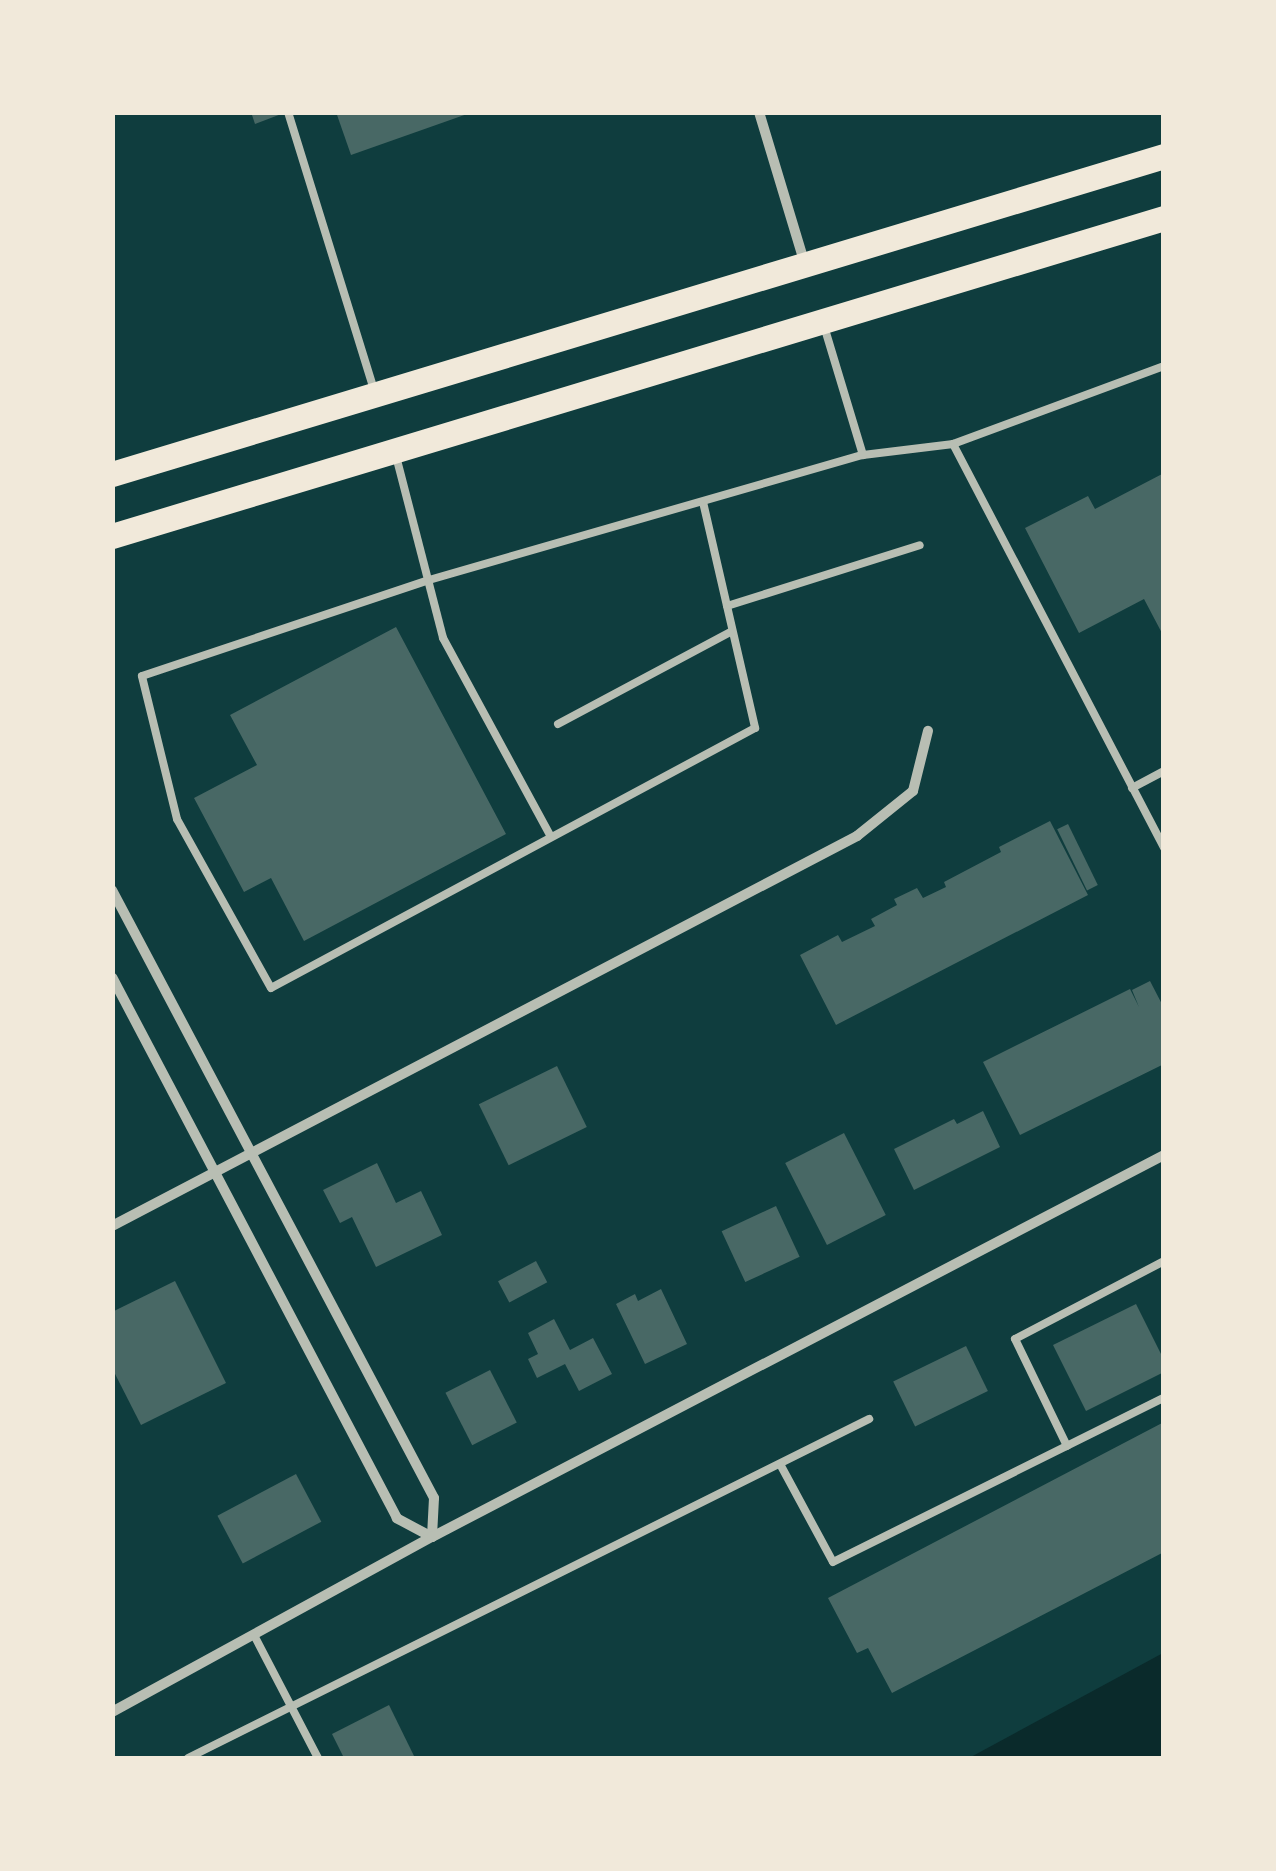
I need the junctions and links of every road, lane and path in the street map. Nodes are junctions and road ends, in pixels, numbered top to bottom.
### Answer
1 (288, 112) edge
2 (759, 112) edge
3 (1164, 156) edge
4 (1164, 218) edge
5 (805, 264) junction
6 (823, 321) junction
7 (1164, 366) edge
8 (376, 395) junction
9 (953, 444) junction
10 (395, 451) junction
11 (863, 455) junction
12 (112, 474) edge
13 (703, 502) junction
14 (112, 536) edge
15 (920, 545) dead end
16 (429, 580) junction
17 (726, 606) junction
18 (732, 631) junction
19 (558, 724) dead end
20 (928, 730) dead end
21 (1164, 771) edge
22 (1132, 788) junction
23 (552, 837) junction
24 (1164, 848) edge
25 (112, 890) edge
26 (112, 976) edge
27 (251, 1151) junction
28 (1164, 1156) edge
29 (215, 1171) junction
30 (112, 1226) edge
31 (1164, 1261) edge
32 (1164, 1398) edge
33 (869, 1419) dead end
34 (1067, 1446) junction
35 (780, 1464) junction
36 (432, 1537) junction
37 (256, 1637) junction
38 (291, 1707) junction
39 (112, 1712) edge
40 (188, 1758) edge
41 (318, 1758) edge

1 - 8 lane
2 - 5 street
3 - 5 main road
4 - 6 main road
5 - 8 main road
6 - 10 main road
6 - 11 lane
7 - 9 lane
8 - 12 main road
9 - 11 lane
9 - 22 lane
10 - 14 main road
10 - 16 lane
11 - 13 lane
13 - 16 lane
13 - 17 lane
15 - 17 lane
16 - 23 lane
16 - 23 lane
17 - 18 lane
18 - 19 lane
18 - 23 lane
20 - 27 street
21 - 22 lane
22 - 24 lane
25 - 27 street
26 - 29 street
27 - 29 street
27 - 36 street
28 - 36 street
29 - 30 street
29 - 36 street
31 - 34 lane
32 - 34 lane
33 - 35 lane
34 - 35 lane
35 - 38 lane
36 - 37 street
37 - 38 lane
37 - 39 street
38 - 40 lane
38 - 41 lane

